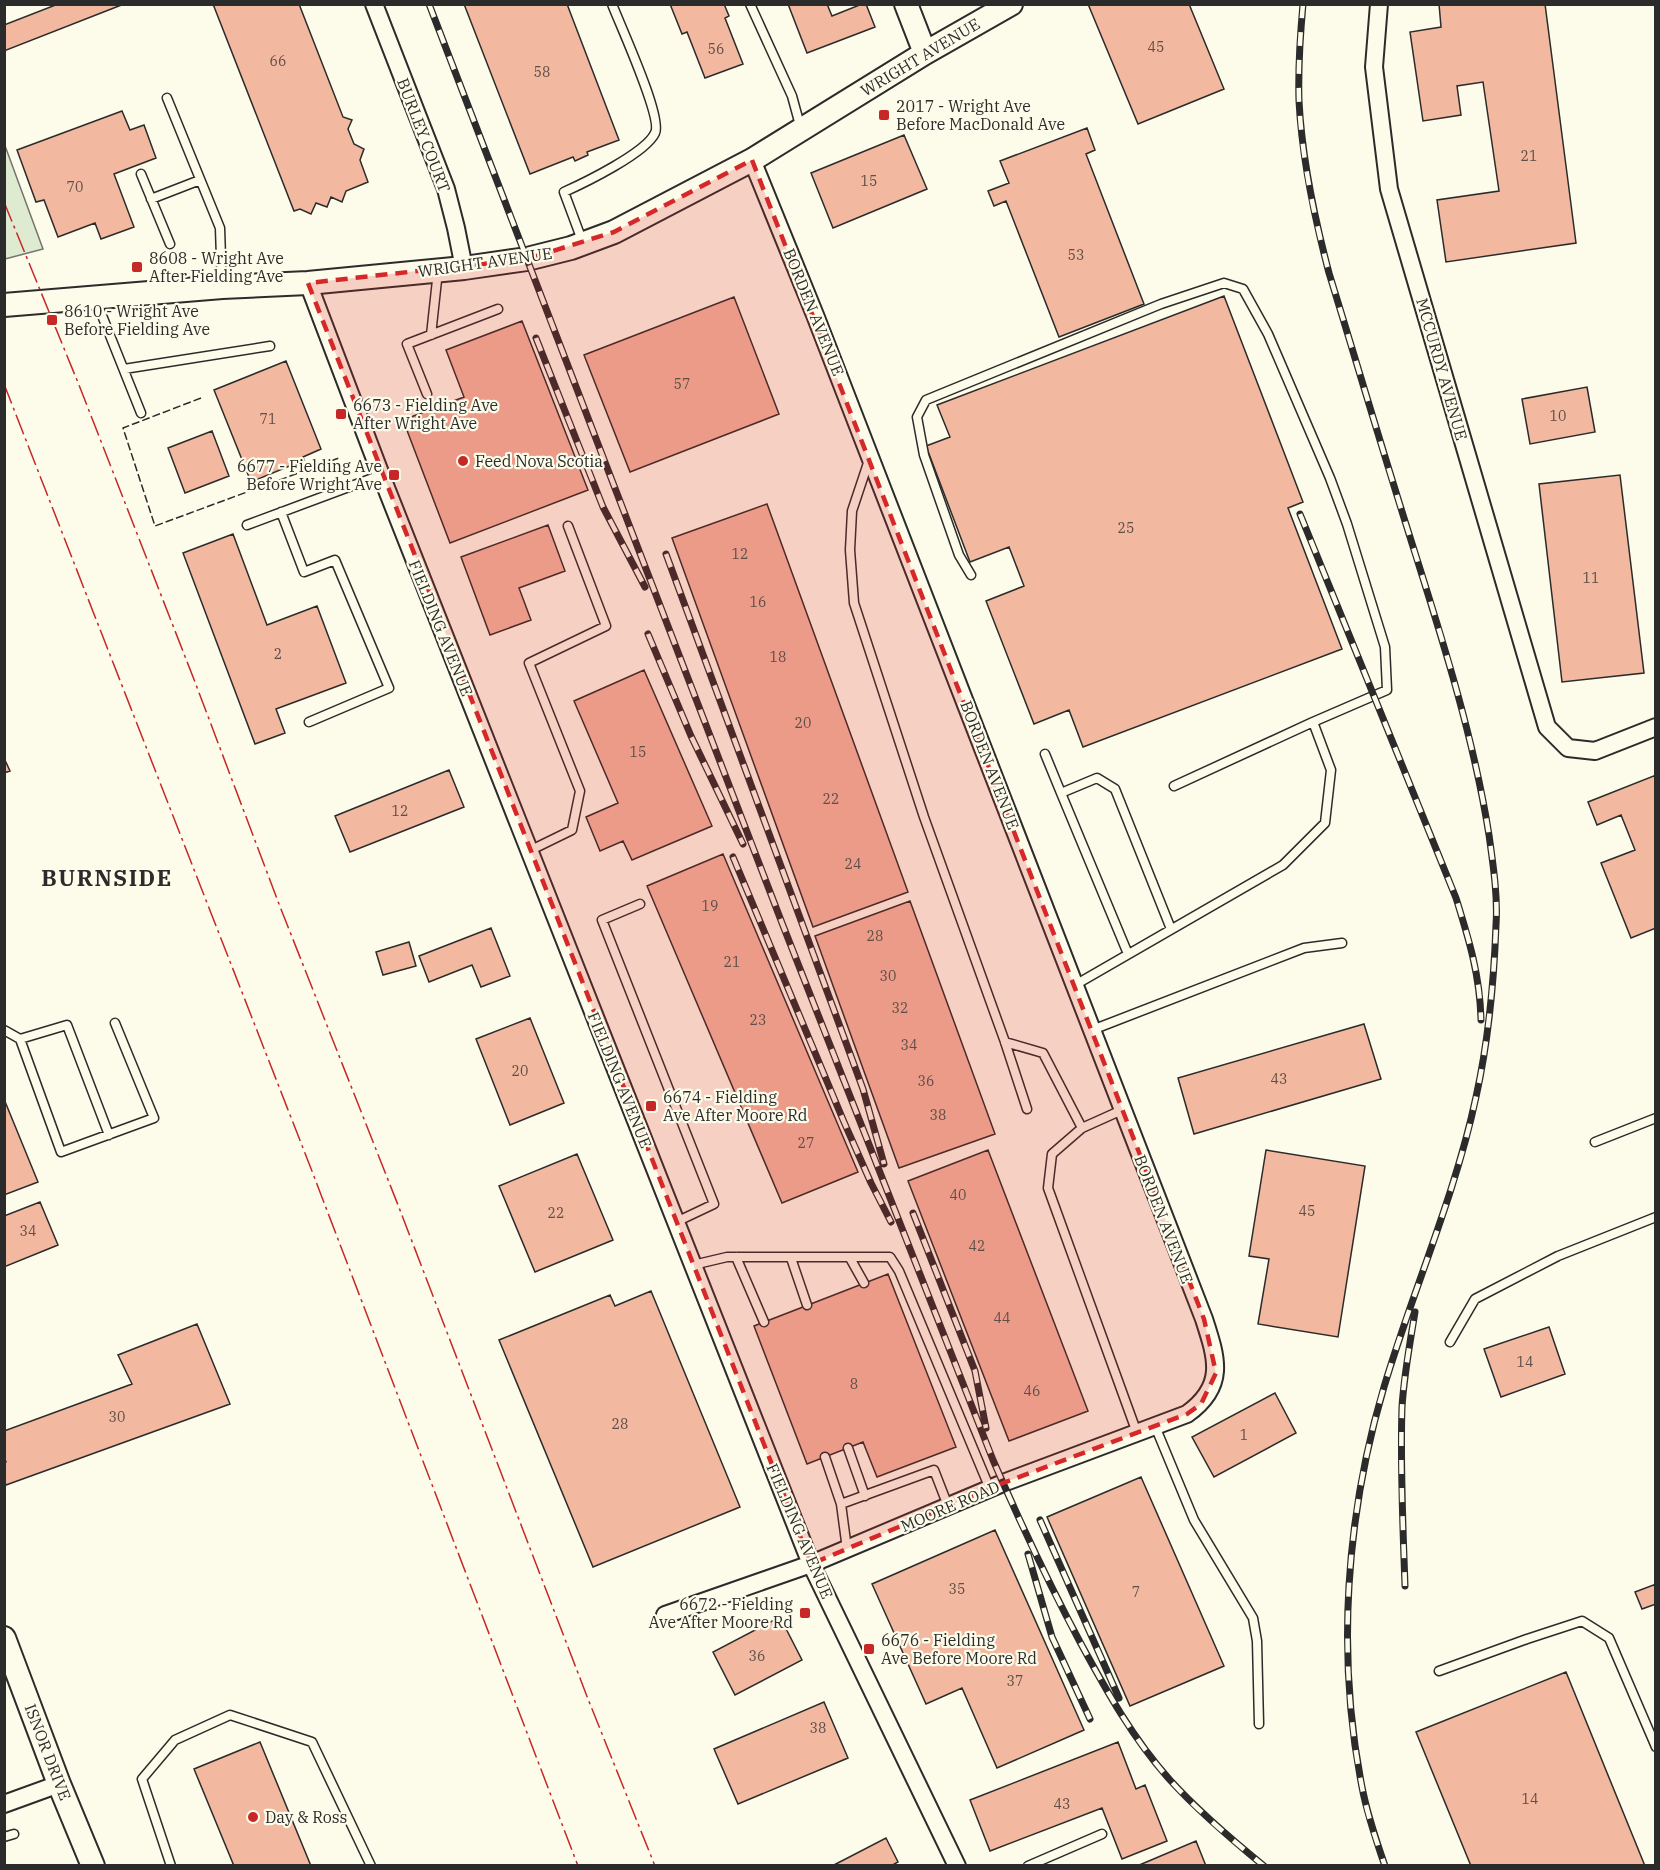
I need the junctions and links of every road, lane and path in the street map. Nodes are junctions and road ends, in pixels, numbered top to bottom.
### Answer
1 (374, 4) edge
2 (612, 4) edge
3 (750, 4) edge
4 (906, 4) edge
5 (1011, 4) edge
6 (1379, 4) edge
7 (925, 53) junction
8 (167, 98) dead end
9 (801, 130) junction
10 (752, 160) junction
11 (141, 174) dead end
12 (200, 180) junction
13 (151, 199) junction
14 (170, 244) dead end
15 (583, 244) junction
16 (464, 268) junction
17 (438, 271) junction
18 (308, 283) junction
19 (222, 287) junction
20 (95, 298) junction
21 (4, 305) edge
22 (498, 309) dead end
23 (431, 335) junction
24 (270, 346) dead end
25 (124, 369) junction
26 (427, 394) dead end
27 (141, 413) dead end
28 (870, 456) junction
29 (381, 475) junction
30 (281, 512) junction
31 (247, 525) dead end
32 (568, 526) dead end
33 (971, 575) dead end
34 (309, 722) dead end
35 (1313, 722) junction
36 (1656, 727) edge
37 (1045, 754) dead end
38 (1174, 786) dead end
39 (1061, 793) junction
40 (529, 851) junction
41 (640, 904) dead end
42 (1171, 929) junction
43 (1342, 943) dead end
44 (1128, 954) junction
45 (1075, 985) junction
46 (114, 1023) dead end
47 (4, 1030) edge
48 (1092, 1030) junction
49 (20, 1039) junction
50 (1005, 1042) junction
51 (1027, 1109) dead end
52 (1122, 1110) junction
53 (1656, 1118) edge
54 (1082, 1128) junction
55 (109, 1135) junction
56 (1595, 1142) dead end
57 (1656, 1217) edge
58 (676, 1222) junction
59 (736, 1257) junction
60 (791, 1257) junction
61 (850, 1258) junction
62 (693, 1265) junction
63 (864, 1283) dead end
64 (807, 1305) dead end
65 (764, 1322) dead end
66 (1450, 1342) dead end
67 (1216, 1373) joint
68 (1155, 1426) junction
69 (1137, 1432) junction
70 (848, 1448) dead end
71 (825, 1457) dead end
72 (990, 1489) junction
73 (865, 1496) junction
74 (841, 1504) junction
75 (948, 1506) junction
76 (847, 1549) junction
77 (811, 1564) junction
78 (665, 1615) dead end
79 (4, 1638) edge
80 (1440, 1671) dead end
81 (1259, 1724) dead end
82 (1656, 1747) edge
83 (59, 1784) junction
84 (4, 1804) edge
85 (14, 1834) dead end
86 (1102, 1834) dead end
87 (4, 1837) edge
88 (93, 1866) edge
89 (171, 1866) edge
90 (372, 1866) edge
91 (957, 1866) edge
92 (1028, 1866) edge

1 - 16 street, BURLEY COURT
2 - 15 lane
3 - 9 lane
4 - 7 main road
5 - 7 main road, WRIGHT AVENUE
6 - 36 street, MCCURDY AVENUE
7 - 9 main road, WRIGHT AVENUE
8 - 12 lane
9 - 10 main road, WRIGHT AVENUE
10 - 15 main road, WRIGHT AVENUE
10 - 28 street, BORDEN AVENUE
11 - 13 lane
12 - 13 lane
12 - 19 lane
13 - 14 lane
15 - 16 main road, WRIGHT AVENUE
16 - 17 main road, WRIGHT AVENUE
17 - 18 main road, WRIGHT AVENUE
17 - 23 lane
18 - 19 main road, WRIGHT AVENUE
18 - 29 street, FIELDING AVENUE
19 - 20 main road, WRIGHT AVENUE
20 - 21 main road, WRIGHT AVENUE
20 - 25 lane
22 - 23 lane
23 - 26 lane
24 - 25 lane
25 - 27 lane
28 - 45 street, BORDEN AVENUE
28 - 50 lane
29 - 30 lane
29 - 40 street, FIELDING AVENUE
30 - 31 lane
30 - 34 lane
32 - 40 lane
33 - 35 lane
35 - 38 lane
35 - 42 lane
37 - 39 lane
39 - 42 lane
39 - 44 lane
40 - 58 street, FIELDING AVENUE
41 - 58 lane
42 - 44 lane
43 - 48 lane
44 - 45 lane
45 - 48 street, BORDEN AVENUE
46 - 55 lane
47 - 49 lane
48 - 52 street, BORDEN AVENUE
49 - 55 lane
49 - 55 lane
50 - 51 lane
50 - 54 lane
52 - 54 lane
52 - 67 street, BORDEN AVENUE
53 - 56 lane
54 - 69 lane
57 - 66 lane
58 - 62 street, FIELDING AVENUE
59 - 60 lane
59 - 62 lane
59 - 65 lane
60 - 61 lane
60 - 64 lane
61 - 63 lane
61 - 72 lane
62 - 77 street, FIELDING AVENUE
67 - 68 street, MOORE ROAD
68 - 69 street, MOORE ROAD
68 - 81 lane
69 - 72 street, MOORE ROAD
70 - 73 lane
71 - 74 lane
72 - 75 street, MOORE ROAD
73 - 74 lane
73 - 75 lane
74 - 76 lane
75 - 76 street, MOORE ROAD
76 - 77 street, MOORE ROAD
77 - 78 street, MOORE ROAD
77 - 91 street, FIELDING AVENUE
79 - 83 main road, ISNOR DRIVE
80 - 82 lane
83 - 84 street
83 - 88 main road, ISNOR DRIVE
85 - 87 lane
86 - 92 lane
89 - 90 lane

